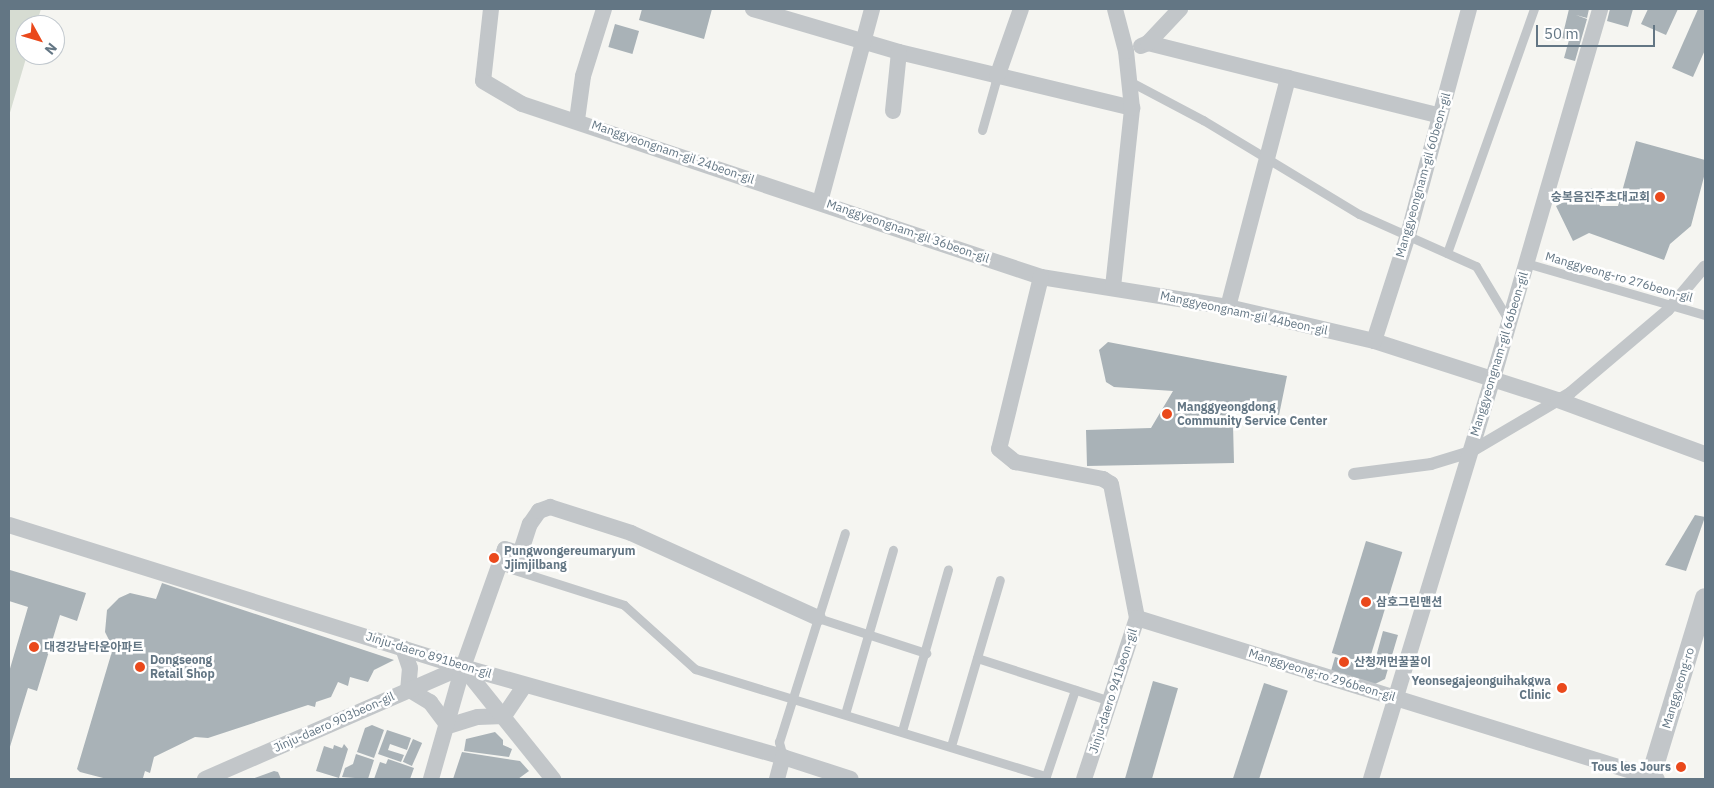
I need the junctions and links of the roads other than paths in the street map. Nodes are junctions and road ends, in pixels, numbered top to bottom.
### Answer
1 (491, 9) edge
2 (604, 9) edge
3 (753, 9) edge
4 (872, 9) edge
5 (1021, 9) edge
6 (1115, 9) edge
7 (1180, 9) edge
8 (1469, 9) edge
9 (1534, 9) edge
10 (1600, 9) edge
11 (864, 40) junction
12 (1148, 43) junction
13 (1126, 51) junction
14 (899, 52) junction
15 (997, 77) junction
16 (1288, 78) junction
17 (1129, 81) junction
18 (1132, 108) junction
19 (893, 112) dead end
20 (1440, 116) junction
21 (577, 120) junction
22 (982, 130) dead end
23 (1266, 159) junction
24 (820, 202) junction
25 (1408, 235) junction
26 (1447, 253) junction
27 (1526, 263) junction
28 (1705, 266) edge
29 (1041, 277) junction
30 (1113, 287) junction
31 (1672, 304) junction
32 (1228, 307) junction
33 (1705, 316) edge
34 (1509, 321) junction
35 (1374, 341) junction
36 (1493, 378) junction
37 (1558, 400) junction
38 (1470, 452) junction
39 (1705, 454) edge
40 (1354, 474) dead end
41 (9, 525) edge
42 (845, 532) dead end
43 (893, 550) dead end
44 (499, 565) junction
45 (948, 569) dead end
46 (1000, 580) dead end
47 (1705, 598) edge
48 (818, 618) junction
49 (1137, 618) junction
50 (868, 634) junction
51 (403, 648) junction
52 (926, 653) junction
53 (977, 658) junction
54 (463, 667) junction
55 (525, 685) junction
56 (408, 689) junction
57 (1074, 690) junction
58 (793, 698) junction
59 (1397, 698) junction
60 (1110, 701) junction
61 (845, 714) junction
62 (504, 716) junction
63 (448, 726) junction
64 (902, 731) junction
65 (951, 746) junction
66 (783, 757) junction
67 (206, 779) edge
68 (431, 779) edge
69 (553, 779) edge
70 (777, 779) edge
71 (851, 779) edge
72 (1084, 779) edge
73 (1371, 779) edge
74 (1651, 779) edge

1 - 21 street
2 - 21 street, Manggyeongnam-gil 24beon-gil
3 - 11 street
4 - 11 street, Manggyeongnam-gil 36beon-gil
5 - 15 street
6 - 13 street
7 - 12 street
8 - 20 street, Manggyeongnam-gil 60beon-gil
9 - 26 lane
10 - 27 street, Manggyeongnam-gil 66beon-gil
11 - 14 street
11 - 24 street, Manggyeongnam-gil 36beon-gil
12 - 13 street
12 - 16 street
13 - 17 street
14 - 15 street
14 - 19 street
15 - 18 street
15 - 22 lane
16 - 20 street
16 - 23 street
17 - 18 street
17 - 23 lane
18 - 30 street
20 - 25 street, Manggyeongnam-gil 60beon-gil
21 - 24 street, Manggyeongnam-gil 24beon-gil
23 - 25 lane
23 - 32 street
24 - 29 street, Manggyeongnam-gil 36beon-gil
25 - 26 lane
25 - 35 street, Manggyeongnam-gil 60beon-gil
26 - 34 lane
27 - 31 lane, Manggyeong-ro 276beon-gil
27 - 34 street, Manggyeongnam-gil 66beon-gil
28 - 31 street
29 - 30 street, Manggyeongnam-gil 36beon-gil
29 - 49 street, Jinju-daero 941beon-gil
30 - 32 street, Manggyeongnam-gil 44beon-gil
31 - 33 lane, Manggyeong-ro 276beon-gil
31 - 37 street
32 - 35 street, Manggyeongnam-gil 44beon-gil
34 - 36 street, Manggyeongnam-gil 66beon-gil
35 - 36 street, Manggyeongnam-gil 44beon-gil
36 - 37 street, Manggyeongnam-gil 44beon-gil
36 - 38 street, Manggyeongnam-gil 66beon-gil
37 - 38 street
37 - 39 street, Manggyeongnam-gil 44beon-gil
38 - 40 street
38 - 59 street, Manggyeongnam-gil 66beon-gil
41 - 51 street, Jinju-daero 891beon-gil
42 - 48 lane
43 - 50 lane
44 - 48 street
44 - 54 street
44 - 58 lane
45 - 52 lane
46 - 53 lane
47 - 74 street, Manggyeong-ro
48 - 50 lane
48 - 58 lane
49 - 59 street, Manggyeong-ro 296beon-gil
49 - 60 street, Jinju-daero 941beon-gil
50 - 52 lane
50 - 61 lane
51 - 54 street, Jinju-daero 891beon-gil
51 - 56 street
52 - 64 lane
53 - 57 lane
53 - 65 lane
54 - 55 street, Jinju-daero 891beon-gil
54 - 56 street, Jinju-daero 903beon-gil
54 - 62 street
54 - 63 street
55 - 62 street
55 - 66 street, Jinju-daero 891beon-gil
56 - 63 street
56 - 67 street, Jinju-daero 903beon-gil
57 - 60 lane
57 - 65 lane
58 - 61 lane
58 - 66 lane
59 - 73 street, Manggyeongnam-gil 66beon-gil
59 - 74 street, Manggyeong-ro 296beon-gil
60 - 72 street, Jinju-daero 941beon-gil
61 - 64 lane
62 - 63 street
62 - 69 street
63 - 68 street
64 - 65 lane
66 - 70 street
66 - 71 street, Jinju-daero 891beon-gil

